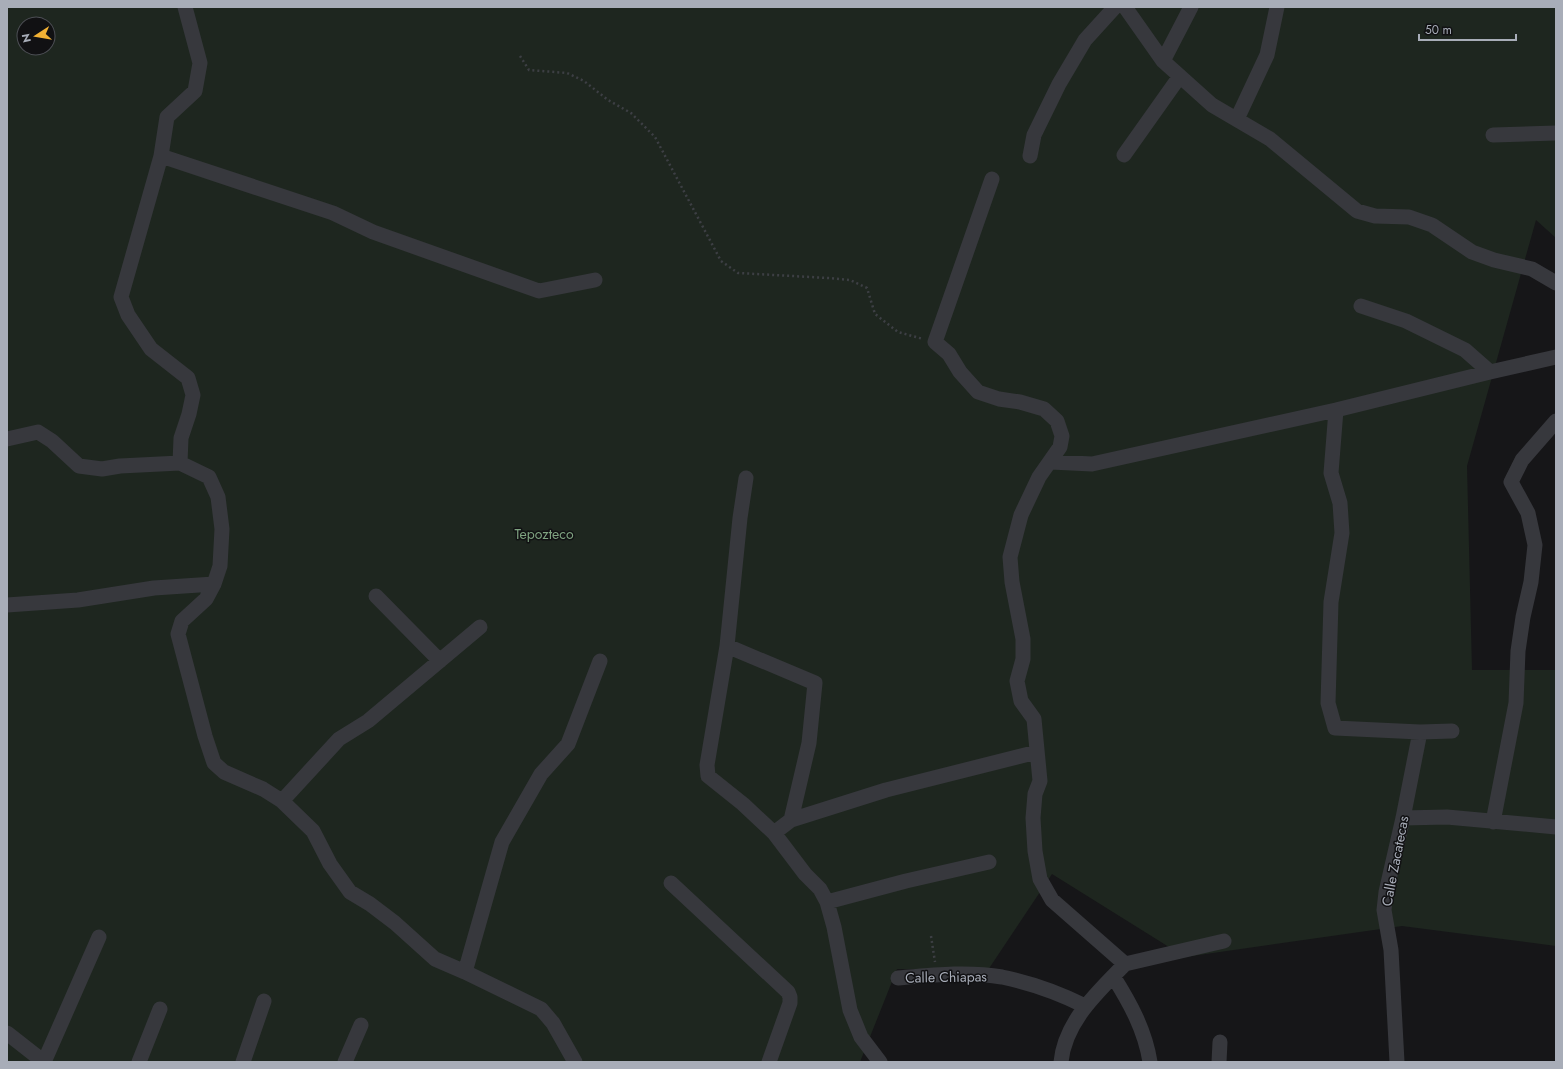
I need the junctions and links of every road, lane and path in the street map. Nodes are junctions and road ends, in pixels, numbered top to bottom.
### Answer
1 (185, 7) edge
2 (1115, 7) edge
3 (1124, 7) edge
4 (1191, 7) edge
5 (1278, 7) edge
6 (520, 56) dead end
7 (1163, 61) junction
8 (1180, 76) junction
9 (1237, 120) junction
10 (1556, 133) edge
11 (1493, 135) dead end
12 (1124, 155) dead end
13 (161, 156) junction
14 (1030, 156) dead end
15 (992, 180) dead end
16 (595, 280) dead end
17 (1556, 283) edge
18 (1360, 306) dead end
19 (935, 342) junction
20 (1556, 357) edge
21 (1490, 372) junction
22 (1336, 410) junction
23 (1556, 422) edge
24 (7, 439) edge
25 (1051, 462) junction
26 (180, 463) junction
27 (746, 478) dead end
28 (214, 584) junction
29 (376, 596) dead end
30 (7, 605) edge
31 (480, 627) dead end
32 (727, 646) junction
33 (440, 661) junction
34 (600, 661) dead end
35 (1452, 730) dead end
36 (1420, 732) junction
37 (1037, 752) junction
38 (282, 801) junction
39 (1403, 818) junction
40 (791, 820) junction
41 (1493, 822) junction
42 (1556, 827) edge
43 (774, 833) junction
44 (988, 862) dead end
45 (671, 883) dead end
46 (827, 902) junction
47 (931, 936) dead end
48 (99, 937) dead end
49 (1224, 942) dead end
50 (1125, 964) junction
51 (465, 972) junction
52 (936, 975) junction
53 (1113, 976) junction
54 (898, 978) dead end
55 (264, 1002) dead end
56 (1085, 1006) junction
57 (160, 1009) dead end
58 (360, 1025) dead end
59 (7, 1033) edge
60 (1220, 1042) dead end
61 (44, 1062) edge
62 (139, 1062) edge
63 (243, 1062) edge
64 (345, 1062) edge
65 (575, 1062) edge
66 (769, 1062) edge
67 (880, 1062) edge
68 (1060, 1062) edge
69 (1150, 1062) edge
70 (1219, 1062) edge
71 (1397, 1062) edge

1 - 13 street
2 - 14 street
3 - 7 street
4 - 7 street
5 - 9 street
6 - 19 path
7 - 8 street
8 - 9 street
8 - 12 street
9 - 17 street
10 - 11 street
13 - 16 street
13 - 26 street
15 - 19 street
18 - 21 street
19 - 25 street
20 - 21 street
21 - 22 street
22 - 25 street
22 - 36 street
23 - 41 street
24 - 26 street
25 - 37 street
26 - 28 street
27 - 32 street
28 - 30 street
28 - 38 street
29 - 33 street
31 - 33 street
32 - 40 street
32 - 43 street
33 - 38 street
34 - 51 street
35 - 36 street
36 - 39 street, Calle Zacatecas
37 - 40 street
37 - 50 street
38 - 51 street
39 - 41 street
39 - 71 street, Calle Zacatecas
40 - 43 street
41 - 42 street
43 - 46 street
44 - 46 street
45 - 66 street
46 - 67 street
47 - 52 path
48 - 61 street
49 - 50 street
50 - 53 street
51 - 65 street
52 - 54 street, Calle Chiapas
52 - 56 street, Calle Chiapas
53 - 56 street
53 - 69 street
55 - 63 street
56 - 68 street
57 - 62 street
58 - 64 street
59 - 61 street
60 - 70 street

